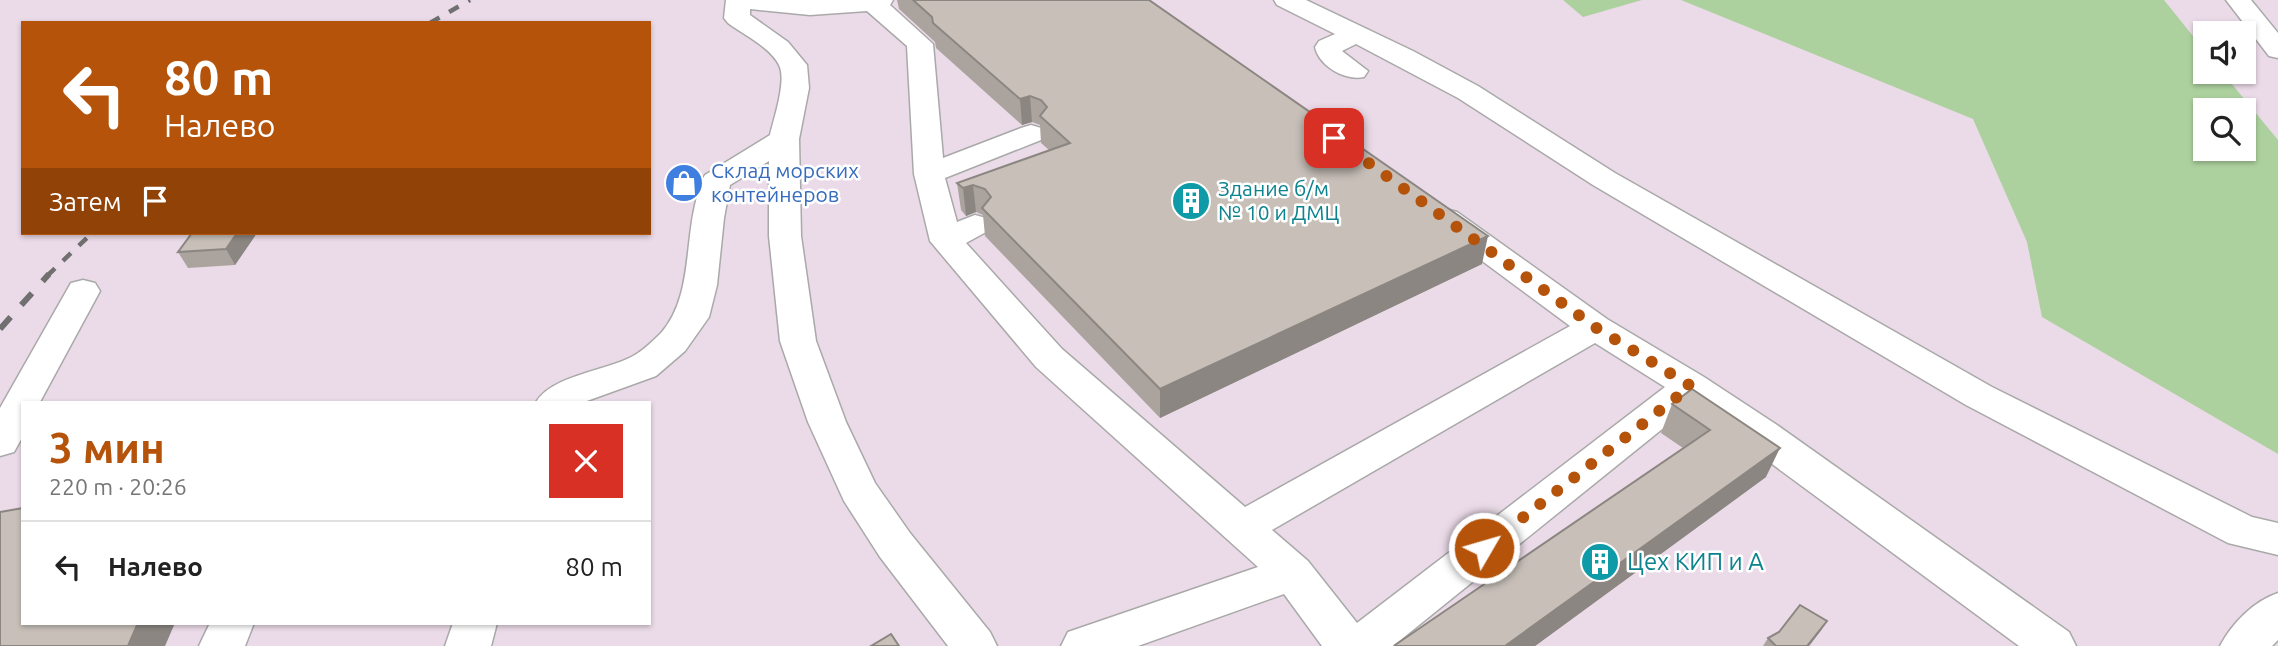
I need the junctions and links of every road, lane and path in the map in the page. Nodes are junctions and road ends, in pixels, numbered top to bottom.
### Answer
1 (739, 0) edge
2 (1286, 0) edge
3 (2238, 0) edge
4 (877, 1) edge
5 (1354, 34) junction
6 (2278, 50) edge
7 (1354, 71) dead end
8 (1031, 134) dead end
9 (784, 139) junction
10 (929, 174) junction
11 (1416, 198) edge
12 (82, 291) dead end
13 (1595, 327) junction
14 (1691, 386) junction
15 (22, 401) edge
16 (556, 401) edge
17 (21, 403) edge
18 (0, 442) edge
19 (1240, 529) junction
20 (2278, 539) edge
21 (1293, 573) junction
22 (2278, 611) edge
23 (231, 625) edge
24 (474, 625) edge
25 (222, 646) edge
26 (468, 646) edge
27 (974, 646) edge
28 (1084, 646) edge
29 (1348, 646) edge
30 (1360, 646) edge
31 (2053, 646) edge
32 (2243, 646) edge

1 - 4 lane
1 - 9 lane
2 - 5 lane
3 - 6 lane
4 - 10 lane
5 - 7 lane
5 - 20 lane
8 - 10 lane
9 - 16 lane
9 - 27 lane
10 - 19 lane
11 - 13 lane
12 - 15 lane
13 - 14 lane
13 - 19 lane
14 - 30 lane
14 - 31 lane
17 - 18 lane
19 - 21 lane
21 - 28 lane
21 - 29 lane
22 - 32 lane
23 - 25 lane
24 - 26 lane

